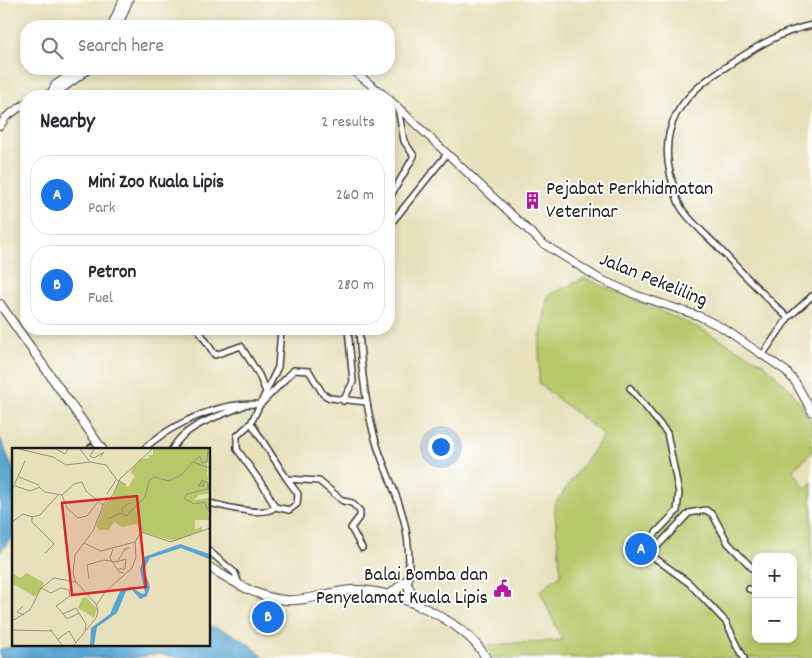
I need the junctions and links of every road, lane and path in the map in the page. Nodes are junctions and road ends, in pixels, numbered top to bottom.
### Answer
1 (122, 0) edge
2 (129, 0) edge
3 (123, 15) junction
4 (115, 20) edge
5 (118, 20) edge
6 (123, 20) edge
7 (812, 25) edge
8 (78, 75) edge
9 (359, 75) edge
10 (59, 90) edge
11 (377, 90) edge
12 (395, 104) edge
13 (398, 107) junction
14 (20, 108) edge
15 (0, 126) edge
16 (447, 154) junction
17 (395, 189) edge
18 (395, 219) edge
19 (812, 296) edge
20 (0, 304) edge
21 (788, 318) junction
22 (20, 332) edge
23 (22, 335) edge
24 (202, 335) edge
25 (281, 335) edge
26 (348, 335) edge
27 (360, 335) edge
28 (763, 354) junction
29 (630, 388) dead end
30 (266, 392) junction
31 (343, 401) junction
32 (366, 402) junction
33 (260, 404) junction
34 (246, 405) junction
35 (812, 412) edge
36 (251, 423) junction
37 (101, 448) edge
38 (145, 448) edge
39 (173, 448) edge
40 (287, 479) junction
41 (210, 503) edge
42 (275, 507) junction
43 (362, 548) dead end
44 (210, 551) edge
45 (649, 555) junction
46 (210, 568) edge
47 (752, 568) edge
48 (408, 582) junction
49 (240, 584) junction
50 (749, 589) dead end
51 (752, 590) edge
52 (389, 595) junction
53 (407, 601) junction
54 (420, 607) junction
55 (486, 658) edge
56 (744, 658) edge

1 - 4 street
2 - 3 street
3 - 5 street
3 - 6 street
7 - 21 street
8 - 10 street
9 - 11 street
12 - 13 street, Jalan Pekeliling
13 - 16 street, Jalan Pekeliling
13 - 17 street
14 - 15 street
16 - 18 street
16 - 28 street, Jalan Pekeliling
19 - 21 street
20 - 22 main road
21 - 28 street
23 - 37 main road
24 - 30 street
25 - 30 street
26 - 31 street
27 - 32 street
28 - 35 street, Jalan Pekeliling
29 - 45 street
30 - 33 street
31 - 32 street
31 - 33 street
32 - 48 street
33 - 34 street
33 - 36 street
34 - 38 street
34 - 39 street
36 - 40 street
36 - 42 street
40 - 42 street
40 - 43 street
41 - 42 street
44 - 49 street
45 - 47 street
45 - 56 street
46 - 49 main road
48 - 52 main road
48 - 53 street
48 - 54 main road
49 - 52 main road
50 - 51 street
52 - 53 main road
53 - 54 main road
54 - 55 main road

